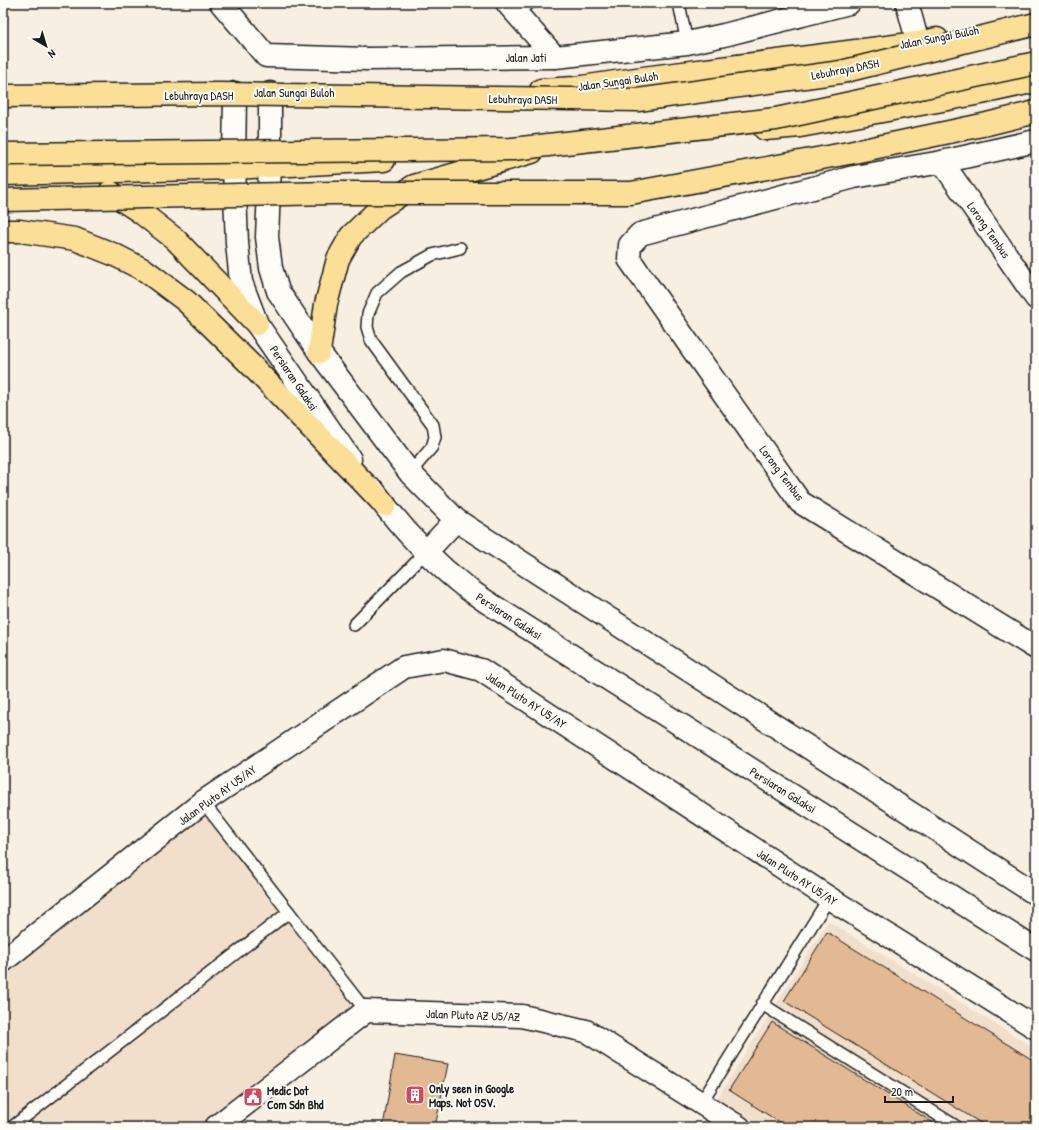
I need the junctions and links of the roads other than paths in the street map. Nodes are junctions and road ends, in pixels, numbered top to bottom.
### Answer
1 (221, 3) edge
2 (679, 3) edge
3 (849, 3) edge
4 (907, 3) edge
5 (517, 6) edge
6 (1036, 16) edge
7 (1036, 24) edge
8 (687, 43) junction
9 (918, 43) junction
10 (555, 57) junction
11 (1036, 62) edge
12 (1036, 81) edge
13 (3, 90) edge
14 (235, 93) junction
15 (270, 93) junction
16 (3, 96) edge
17 (1036, 112) edge
18 (1036, 141) edge
19 (535, 151) junction
20 (3, 154) edge
21 (942, 162) junction
22 (270, 166) junction
23 (234, 168) junction
24 (3, 174) edge
25 (50, 174) junction
26 (3, 200) edge
27 (3, 231) edge
28 (460, 248) dead end
29 (1036, 298) edge
30 (258, 324) junction
31 (319, 352) junction
32 (410, 473) junction
33 (384, 505) junction
34 (456, 520) junction
35 (426, 552) junction
36 (354, 625) dead end
37 (1031, 638) edge
38 (204, 802) junction
39 (1036, 894) edge
40 (829, 898) junction
41 (290, 912) junction
42 (1036, 950) edge
43 (3, 961) edge
44 (762, 1004) junction
45 (366, 1011) junction
46 (1036, 1028) edge
47 (700, 1103) junction
48 (12, 1127) edge
49 (216, 1127) edge
50 (739, 1127) edge
51 (957, 1127) edge

1 - 10 street, Jalan Jati
2 - 8 lane
3 - 8 street, Jalan Jati
4 - 9 street
5 - 10 street
6 - 9 highway, Jalan Sungai Buloh
7 - 16 highway, Lebuhraya DASH, bridge
8 - 10 street, Jalan Jati
9 - 15 highway, Jalan Sungai Buloh
11 - 20 highway, bridge
12 - 19 highway
13 - 14 highway, Jalan Sungai Buloh
14 - 15 highway, Jalan Sungai Buloh
14 - 23 street, Persiaran Galaksi
15 - 22 street
17 - 26 highway, bridge
18 - 21 street
19 - 22 highway
19 - 31 highway
21 - 29 street, Lorong Tembus
21 - 37 street, Lorong Tembus
22 - 23 highway
22 - 31 street
23 - 25 highway
23 - 30 street, Persiaran Galaksi
24 - 25 highway
25 - 30 highway
27 - 33 highway
28 - 32 lane
30 - 33 street, Persiaran Galaksi
31 - 32 street
32 - 34 street
33 - 35 street, Persiaran Galaksi
34 - 35 street
34 - 39 street
35 - 36 lane
35 - 42 street, Persiaran Galaksi
38 - 40 street, Jalan Pluto AY U5/AY
38 - 41 lane
38 - 43 street, Jalan Pluto AY U5/AY
40 - 44 lane
40 - 46 street, Jalan Pluto AY U5/AY
41 - 45 lane
41 - 48 lane
44 - 47 lane
44 - 51 lane
45 - 47 street, Jalan Pluto AZ U5/AZ
45 - 49 street
47 - 50 street, Jalan Pluto AZ U5/AZ

